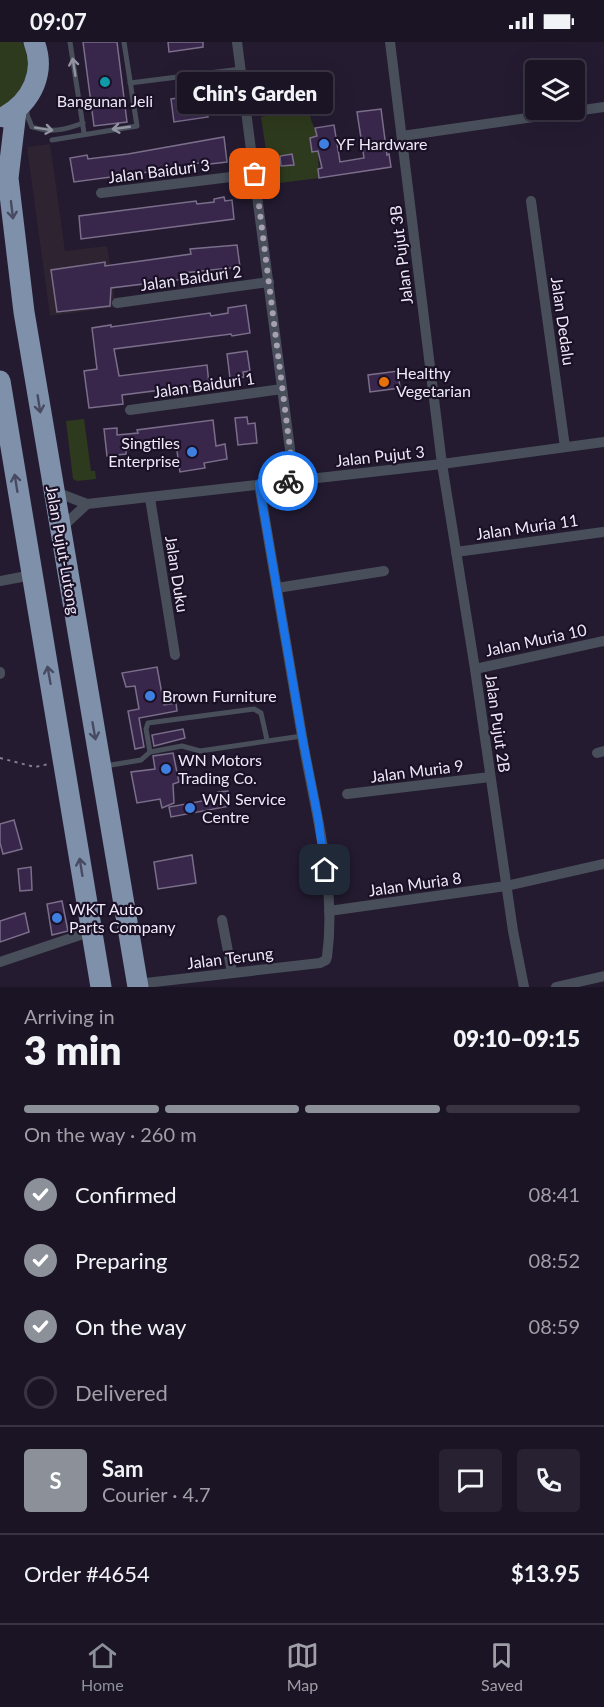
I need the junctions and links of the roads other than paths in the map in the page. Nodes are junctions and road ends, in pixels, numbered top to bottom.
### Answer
1 (34, 42) edge
2 (70, 42) edge
3 (124, 42) edge
4 (237, 42) edge
5 (390, 42) edge
6 (240, 69) junction
7 (130, 82) junction
8 (604, 107) edge
9 (14, 110) edge
10 (82, 123) junction
11 (84, 133) junction
12 (402, 136) junction
13 (52, 140) dead end
14 (255, 174) junction
15 (101, 193) dead end
16 (531, 201) dead end
17 (269, 282) junction
18 (117, 303) dead end
19 (0, 381) edge
20 (282, 389) junction
21 (130, 410) dead end
22 (604, 442) edge
23 (565, 447) junction
24 (442, 464) junction
25 (294, 480) junction
26 (259, 484) junction
27 (53, 490) junction
28 (150, 498) junction
29 (87, 504) junction
30 (59, 529) junction
31 (603, 532) edge
32 (456, 552) junction
33 (384, 571) dead end
34 (32, 575) junction
35 (0, 581) edge
36 (277, 588) junction
37 (604, 641) edge
38 (175, 655) dead end
39 (475, 669) junction
40 (302, 736) junction
41 (267, 740) junction
42 (150, 752) junction
43 (100, 766) junction
44 (490, 777) junction
45 (347, 794) dead end
46 (604, 864) edge
47 (506, 886) junction
48 (329, 911) junction
49 (222, 920) dead end
50 (92, 931) junction
51 (0, 962) edge
52 (232, 972) junction
53 (604, 976) edge
54 (137, 986) edge
55 (101, 987) edge
56 (524, 987) edge
57 (556, 987) edge

1 - 9 highway, Jalan Pujut-Lutong
10 -> 2 lane
3 - 7 lane
4 - 6 street
5 - 12 street, Jalan Pujut 3B
6 - 7 lane
6 - 14 street
7 -> 11 lane
8 - 12 street
9 -> 10 lane
9 -> 27 highway, Jalan Pujut-Lutong
10 - 11 lane
11 - 13 lane
12 - 24 street, Jalan Pujut 3B
14 - 15 street, Jalan Baiduri 3
14 - 17 street
16 - 23 street, Jalan Dedalu
17 - 18 street, Jalan Baiduri 2
17 - 20 street
34 -> 19 highway, Jalan Pujut-Lutong
20 - 21 street, Jalan Baiduri 1
20 - 25 street
22 - 23 street, Jalan Pujut 3
23 - 24 street, Jalan Pujut 3
24 - 25 street, Jalan Pujut 3
24 - 32 street, Jalan Pujut 2B
25 - 26 street, Jalan Pujut 3
26 - 28 street, Jalan Pujut 3
26 - 36 street
27 - 29 street, Jalan Pujut 3
27 - 30 highway, Jalan Pujut-Lutong
28 - 29 street, Jalan Pujut 3
28 - 38 street, Jalan Duku
29 - 30 street
30 -> 43 highway, Jalan Pujut-Lutong
31 - 32 street, Jalan Muria 11
32 - 39 street, Jalan Pujut 2B
33 - 36 street
34 - 35 street
50 -> 34 highway, Jalan Pujut-Lutong
36 - 40 street
37 - 39 street, Jalan Muria 10
39 - 44 street, Jalan Pujut 2B
40 - 41 lane
40 - 48 street
41 - 42 lane
41 - 42 lane
42 - 43 lane
43 - 54 highway, Jalan Pujut-Lutong
44 - 45 street, Jalan Muria 9
44 - 47 street, Jalan Pujut 2B
46 - 47 street, Jalan Muria 8
47 - 48 street, Jalan Muria 8
47 - 56 street, Jalan Pujut 2B
48 - 52 street, Jalan Terung
49 - 52 street
50 - 51 street
50 - 55 highway, Jalan Pujut-Lutong
52 - 54 street, Jalan Terung
53 - 57 street

